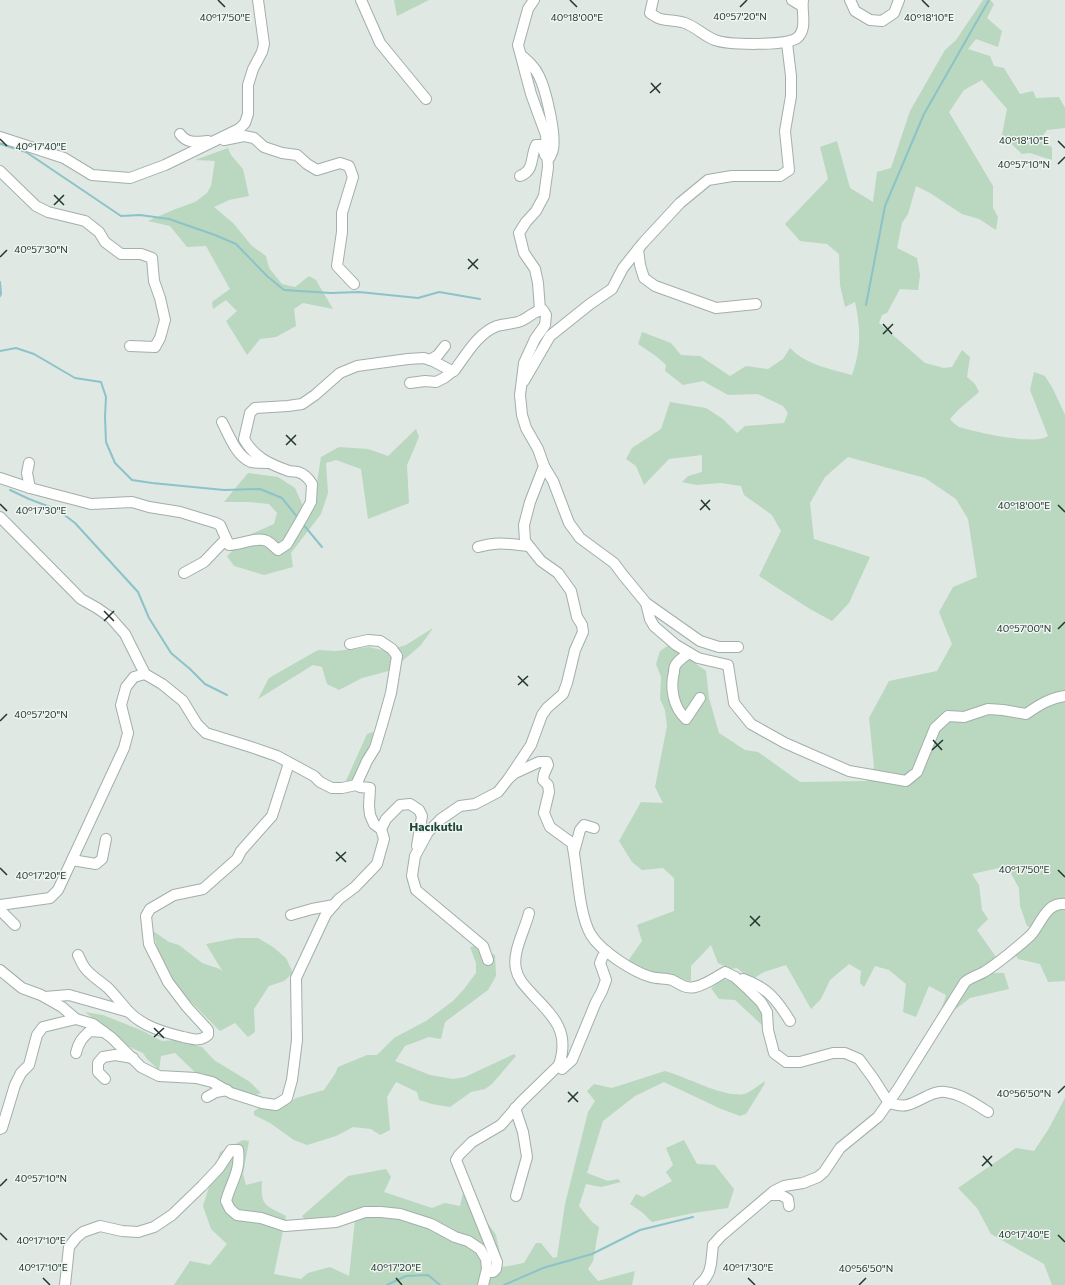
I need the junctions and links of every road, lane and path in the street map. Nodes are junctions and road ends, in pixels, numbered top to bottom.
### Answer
1 (258, 0) edge
2 (361, 0) edge
3 (534, 0) edge
4 (653, 0) edge
5 (792, 0) edge
6 (850, 0) edge
7 (899, 0) edge
8 (802, 3) edge
9 (787, 43) junction
10 (426, 99) dead end
11 (180, 134) dead end
12 (0, 137) edge
13 (212, 141) junction
14 (548, 164) junction
15 (0, 171) edge
16 (520, 176) dead end
17 (638, 249) junction
18 (354, 284) dead end
19 (756, 304) dead end
20 (540, 310) junction
21 (130, 346) dead end
22 (445, 346) dead end
23 (430, 360) junction
24 (453, 371) junction
25 (410, 383) dead end
26 (523, 383) junction
27 (222, 422) dead end
28 (271, 463) junction
29 (29, 464) dead end
30 (544, 466) junction
31 (0, 478) edge
32 (30, 488) junction
33 (0, 518) edge
34 (226, 540) junction
35 (528, 546) junction
36 (478, 547) dead end
37 (184, 573) dead end
38 (646, 603) junction
39 (350, 644) dead end
40 (738, 647) dead end
41 (689, 653) junction
42 (145, 674) junction
43 (1065, 696) edge
44 (700, 698) dead end
45 (289, 763) junction
46 (509, 778) junction
47 (356, 785) junction
48 (594, 828) dead end
49 (381, 829) junction
50 (106, 839) dead end
51 (574, 852) junction
52 (415, 856) junction
53 (72, 860) junction
54 (1065, 904) edge
55 (0, 905) edge
56 (334, 905) junction
57 (0, 910) edge
58 (529, 913) dead end
59 (291, 915) dead end
60 (15, 925) dead end
61 (608, 952) junction
62 (78, 955) dead end
63 (488, 960) dead end
64 (0, 970) edge
65 (735, 977) junction
66 (45, 997) junction
67 (129, 1012) junction
68 (76, 1019) junction
69 (790, 1022) dead end
70 (104, 1032) junction
71 (76, 1053) dead end
72 (133, 1058) junction
73 (559, 1065) junction
74 (105, 1079) dead end
75 (227, 1090) junction
76 (207, 1097) dead end
77 (889, 1103) junction
78 (515, 1108) junction
79 (988, 1112) dead end
80 (0, 1129) edge
81 (770, 1195) junction
82 (516, 1196) dead end
83 (789, 1206) dead end
84 (487, 1272) junction
85 (65, 1285) edge
86 (483, 1285) edge
87 (699, 1285) edge

1 - 13 street
2 - 10 street
3 - 14 street
4 - 9 street
5 - 8 street
6 - 7 street
8 - 9 street
9 - 17 street
11 - 13 street
12 - 13 street
13 - 18 street
14 - 16 street
14 - 20 street
15 - 21 street
17 - 19 street
17 - 26 street
20 - 24 street
20 - 26 street
22 - 23 street
23 - 24 street
23 - 28 street
24 - 25 street
26 - 30 street
27 - 28 street
28 - 34 street
29 - 32 street
30 - 35 street
30 - 38 street
31 - 32 street
32 - 34 street
33 - 42 street
34 - 37 street
35 - 36 street
35 - 46 street
38 - 40 street
38 - 41 street
39 - 47 street
41 - 43 street
41 - 44 street
42 - 45 street
42 - 53 street
45 - 47 street
45 - 67 street
46 - 51 street
46 - 52 street
47 - 49 street
48 - 51 street
49 - 52 street
49 - 56 street
50 - 53 street
51 - 61 street
52 - 63 street
53 - 55 street
54 - 77 street
56 - 59 street
56 - 75 street
57 - 60 street
58 - 73 street
61 - 65 street
61 - 73 street
62 - 67 street
64 - 66 street
65 - 69 street
65 - 77 street
66 - 67 street
66 - 68 street
68 - 70 street
68 - 80 street
70 - 71 street
70 - 72 street
72 - 74 street
72 - 75 street
73 - 78 street
75 - 76 street
77 - 79 street
77 - 81 street
78 - 82 street
78 - 84 street
81 - 83 street
81 - 87 street
84 - 85 street
84 - 86 street

